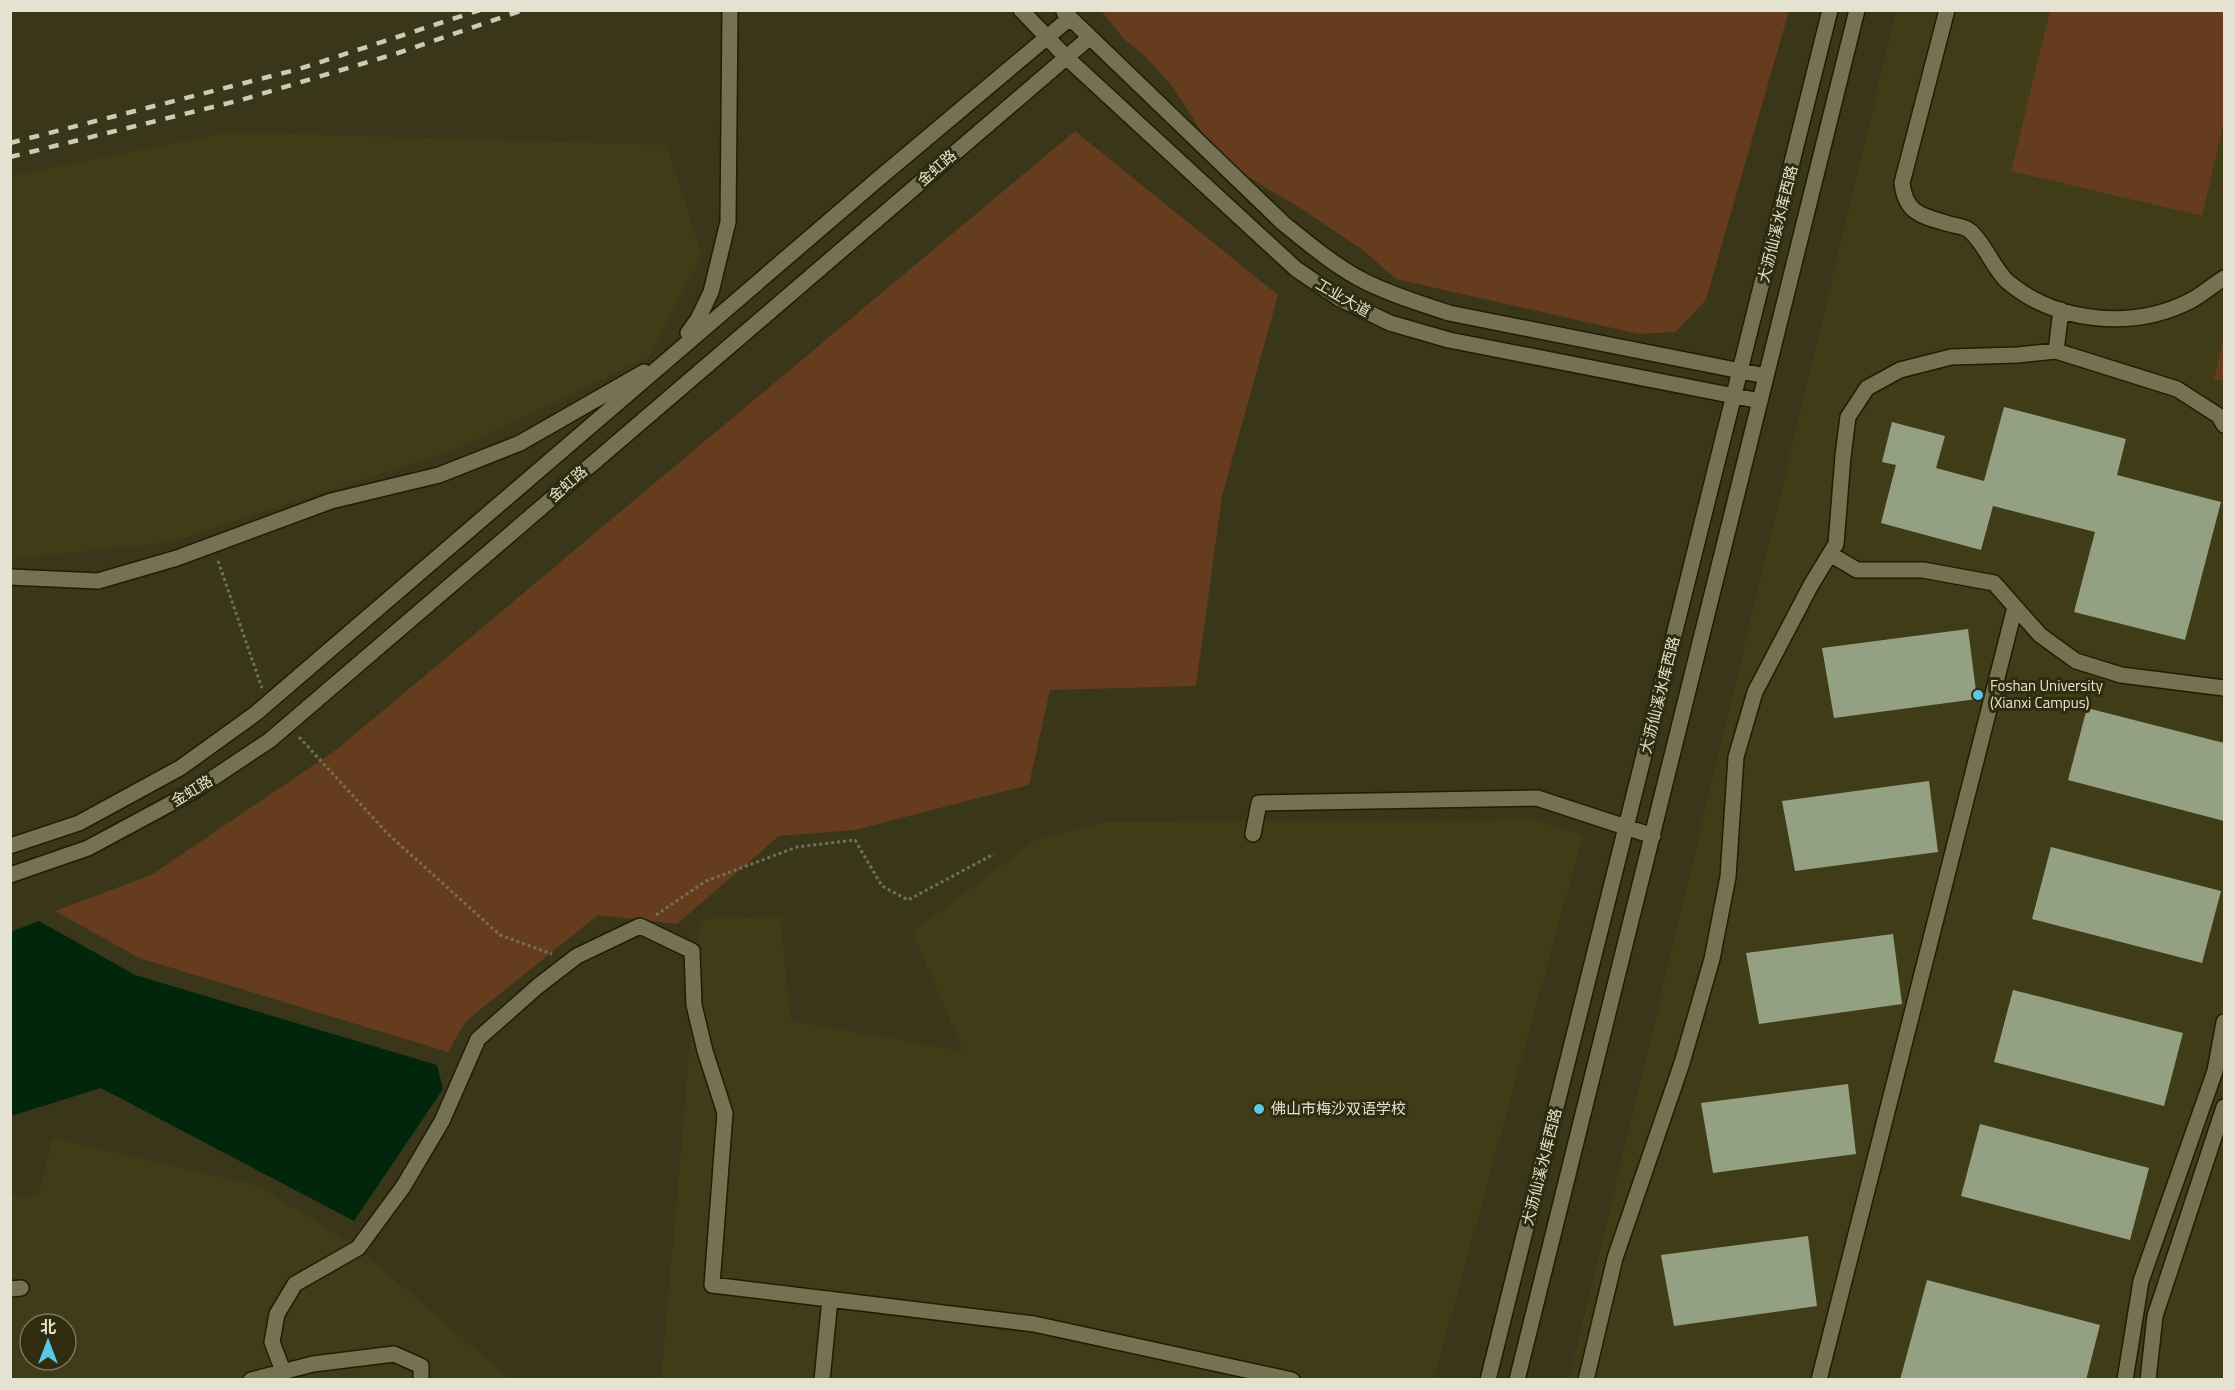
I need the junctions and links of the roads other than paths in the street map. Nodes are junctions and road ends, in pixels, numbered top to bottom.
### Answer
1 (730, 10) edge
2 (1021, 10) edge
3 (1830, 10) edge
4 (1857, 10) edge
5 (1947, 10) edge
6 (1066, 14) edge
7 (1047, 36) junction
8 (1089, 38) junction
9 (1066, 57) junction
10 (2224, 278) edge
11 (2061, 310) junction
12 (2056, 351) junction
13 (1741, 371) junction
14 (1766, 376) junction
15 (1735, 396) junction
16 (1760, 401) junction
17 (2224, 424) edge
18 (1830, 554) junction
19 (10, 577) edge
20 (2015, 607) junction
21 (2224, 688) edge
22 (1627, 828) junction
23 (1253, 834) dead end
24 (1653, 836) junction
25 (10, 846) edge
26 (10, 875) edge
27 (2224, 1022) edge
28 (2224, 1107) edge
29 (830, 1299) junction
30 (283, 1371) junction
31 (251, 1380) edge
32 (421, 1380) edge
33 (822, 1380) edge
34 (1292, 1380) edge
35 (1488, 1380) edge
36 (1517, 1380) edge
37 (1586, 1380) edge
38 (1820, 1380) edge
39 (2125, 1380) edge
40 (2148, 1380) edge

1 - 19 street
2 - 7 street, 工业大道
3 - 13 street, 大沥仙溪水库西路
4 - 14 street
5 - 11 street
6 - 7 street, 金虹路
6 - 8 street, 工业大道
7 - 9 street, 工业大道
7 - 25 street, 金虹路
8 - 9 street, 金虹路
8 - 13 street, 工业大道
9 - 15 street, 工业大道
9 - 26 street, 金虹路
10 - 11 street
11 - 12 street
12 - 17 street
12 - 18 street
13 - 14 street, 工业大道
13 - 15 street, 大沥仙溪水库西路
14 - 16 street
15 - 16 street, 工业大道
15 - 22 street, 大沥仙溪水库西路
16 - 24 street
18 - 20 street
18 - 37 street
20 - 21 street
20 - 38 street
22 - 23 street
22 - 24 street
22 - 35 street, 大沥仙溪水库西路
24 - 36 street
27 - 39 street
28 - 40 street
29 - 30 street
29 - 33 street
29 - 34 street
30 - 31 street
30 - 32 street

